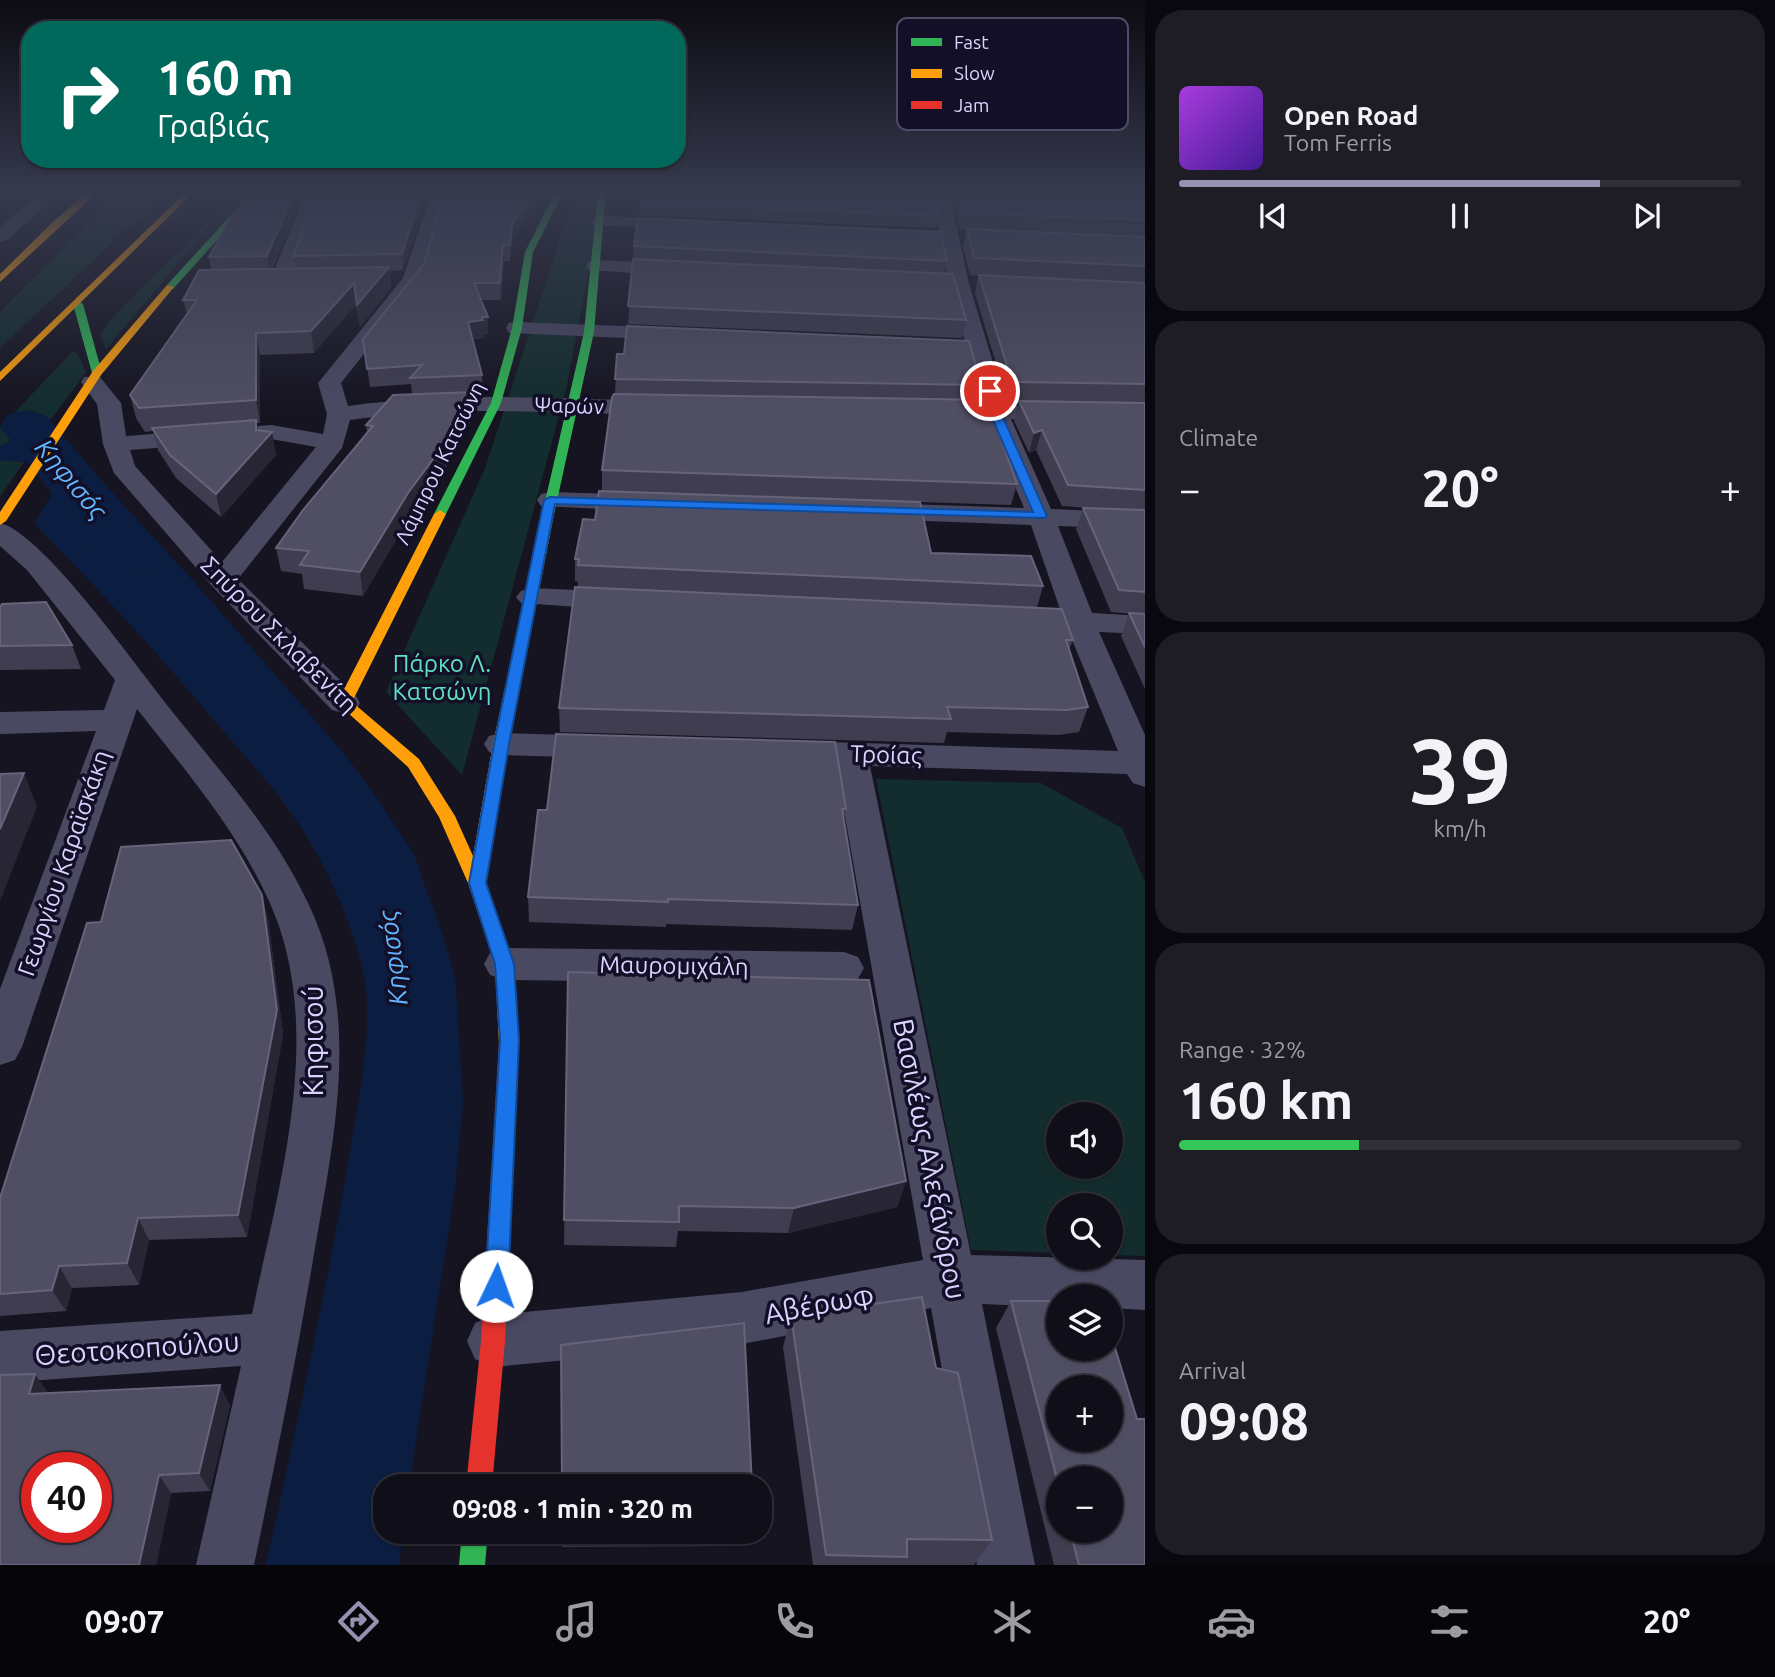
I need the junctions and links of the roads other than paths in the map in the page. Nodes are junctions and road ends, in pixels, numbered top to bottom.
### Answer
1 (15, 264) edge
2 (118, 264) edge
3 (190, 264) edge
4 (281, 264) edge
5 (418, 264) edge
6 (527, 264) edge
7 (951, 264) edge
8 (596, 265) joint
9 (703, 271) edge
10 (0, 279) edge
11 (413, 279) junction
12 (387, 280) edge
13 (306, 281) edge
14 (173, 283) junction
15 (200, 283) edge
16 (932, 283) edge
17 (959, 284) junction
18 (986, 286) edge
19 (78, 304) junction
20 (517, 328) junction
21 (589, 332) junction
22 (699, 335) edge
23 (952, 346) edge
24 (978, 348) junction
25 (0, 377) edge
26 (90, 384) junction
27 (496, 403) junction
28 (574, 407) junction
29 (682, 408) edge
30 (928, 412) edge
31 (996, 413) junction
32 (1145, 413) edge
33 (339, 414) junction
34 (333, 443) junction
35 (115, 444) junction
36 (550, 500) junction
37 (673, 504) edge
38 (850, 510) edge
39 (1041, 516) junction
40 (0, 521) edge
41 (1145, 521) edge
42 (0, 531) edge
43 (222, 580) junction
44 (531, 597) junction
45 (655, 603) edge
46 (1039, 620) edge
47 (1080, 622) junction
48 (1145, 625) edge
49 (131, 680) junction
50 (344, 704) junction
51 (115, 719) junction
52 (0, 723) edge
53 (501, 744) junction
54 (641, 748) edge
55 (795, 752) edge
56 (851, 754) junction
57 (1143, 767) edge
58 (477, 883) junction
59 (504, 964) junction
60 (844, 968) dead end
61 (0, 1047) edge
62 (953, 1279) junction
63 (1145, 1284) edge
64 (274, 1338) junction
65 (493, 1341) junction
66 (0, 1357) edge
67 (481, 1474) edge
68 (474, 1544) edge
69 (225, 1565) edge
70 (472, 1565) edge
71 (1006, 1565) edge

1 - 10 main road
2 - 19 main road
3 - 14 main road
4 - 13 street
5 - 11 street
6 - 20 main road, Λάμπρου Κατσώνη
7 - 17 street
8 - 9 street
8 - 21 main road
11 - 12 street
11 - 33 street
14 - 15 street
14 - 26 main road
16 - 17 street
17 - 18 street
17 - 24 street
19 - 25 main road
19 - 26 main road
20 - 21 street
20 - 27 main road, Λάμπρου Κατσώνη
21 - 22 street
21 - 28 main road
23 - 24 street
24 - 31 street
26 - 35 street, Σπύρου Σκλαβενίτη
26 - 40 main road
27 - 28 street, Ψαρών
27 - 33 street, Ψαρών
27 - 50 main road, Λάμπρου Κατσώνη
28 - 29 street, Ψαρών
28 - 36 main road
30 - 31 street
31 - 32 street
31 - 39 street
33 - 34 street
34 - 35 street
34 - 43 street
35 - 43 street, Σπύρου Σκλαβενίτη
36 - 37 street
36 - 44 main road
38 - 39 street
39 - 41 street
39 - 47 street
42 - 49 street, Κηφισού
43 - 50 street, Σπύρου Σκλαβενίτη
44 - 45 street
44 - 53 main road
46 - 47 street
47 - 48 street
47 - 57 street
49 - 51 street, Γεωργίου Καραϊσκάκη
49 - 64 street, Κηφισού
50 - 58 main road, Σπύρου Σκλαβενίτη
51 - 52 street
51 - 61 street, Γεωργίου Καραϊσκάκη
53 - 54 street
53 - 58 main road
55 - 56 street, Τροίας
56 - 57 street, Τροίας
56 - 62 street, Βασιλέως Αλεξάνδρου
58 - 59 main road
59 - 60 street, Μαυρομιχάλη
59 - 65 main road
62 - 63 street, Αβέρωφ
62 - 65 street, Αβέρωφ
62 - 71 street, Βασιλέως Αλεξάνδρου
64 - 66 street, Θεοτοκοπούλου
64 - 69 street, Κηφισού
65 - 67 main road
68 - 70 main road

